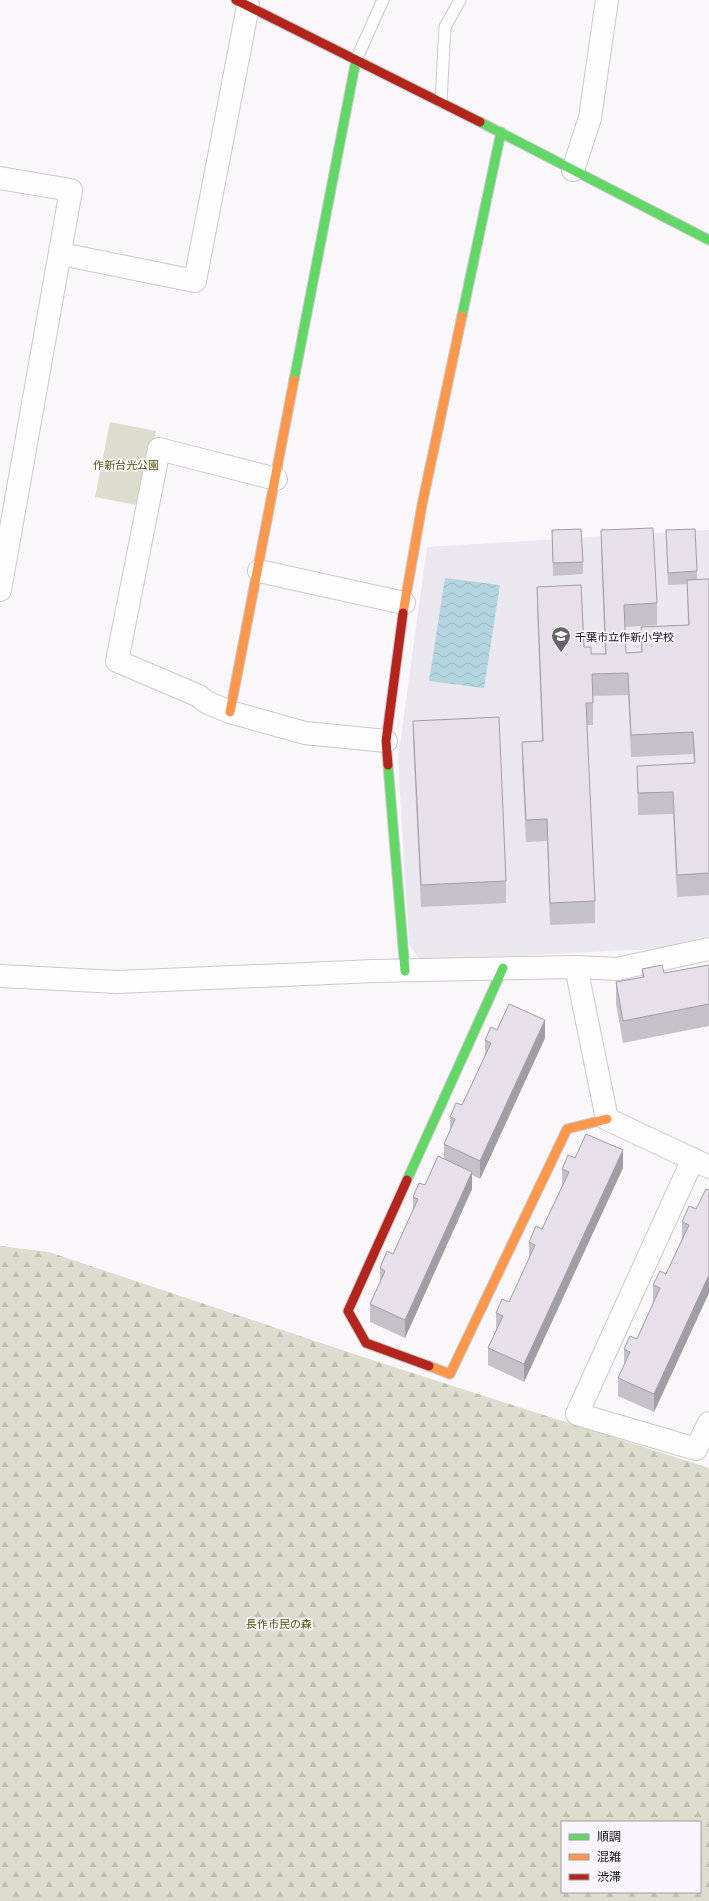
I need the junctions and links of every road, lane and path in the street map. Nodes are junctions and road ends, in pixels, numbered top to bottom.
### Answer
1 (383, 0) edge
2 (460, 0) edge
3 (607, 0) edge
4 (245, 2) edge
5 (356, 60) junction
6 (441, 102) junction
7 (501, 132) junction
8 (573, 170) junction
9 (0, 178) edge
10 (709, 240) edge
11 (61, 254) junction
12 (276, 479) junction
13 (258, 571) junction
14 (0, 590) edge
15 (404, 603) junction
16 (230, 712) junction
17 (386, 741) junction
18 (709, 949) edge
19 (576, 967) junction
20 (503, 968) junction
21 (405, 971) junction
22 (0, 976) edge
23 (607, 1119) junction
24 (701, 1163) edge
25 (709, 1423) edge

1 - 5 lane
2 - 6 lane
3 - 8 street
4 - 5 street
4 - 11 street
5 - 6 street
5 - 12 street
6 - 7 street
7 - 8 street
7 - 15 street
8 - 10 street
9 - 11 street
11 - 14 street
12 - 13 street
12 - 16 street
13 - 15 street
13 - 16 street
15 - 17 street
16 - 17 street
17 - 21 street
18 - 19 street
19 - 20 street
19 - 23 street
20 - 21 street
20 - 23 street
21 - 22 street
23 - 24 street
24 - 25 street

